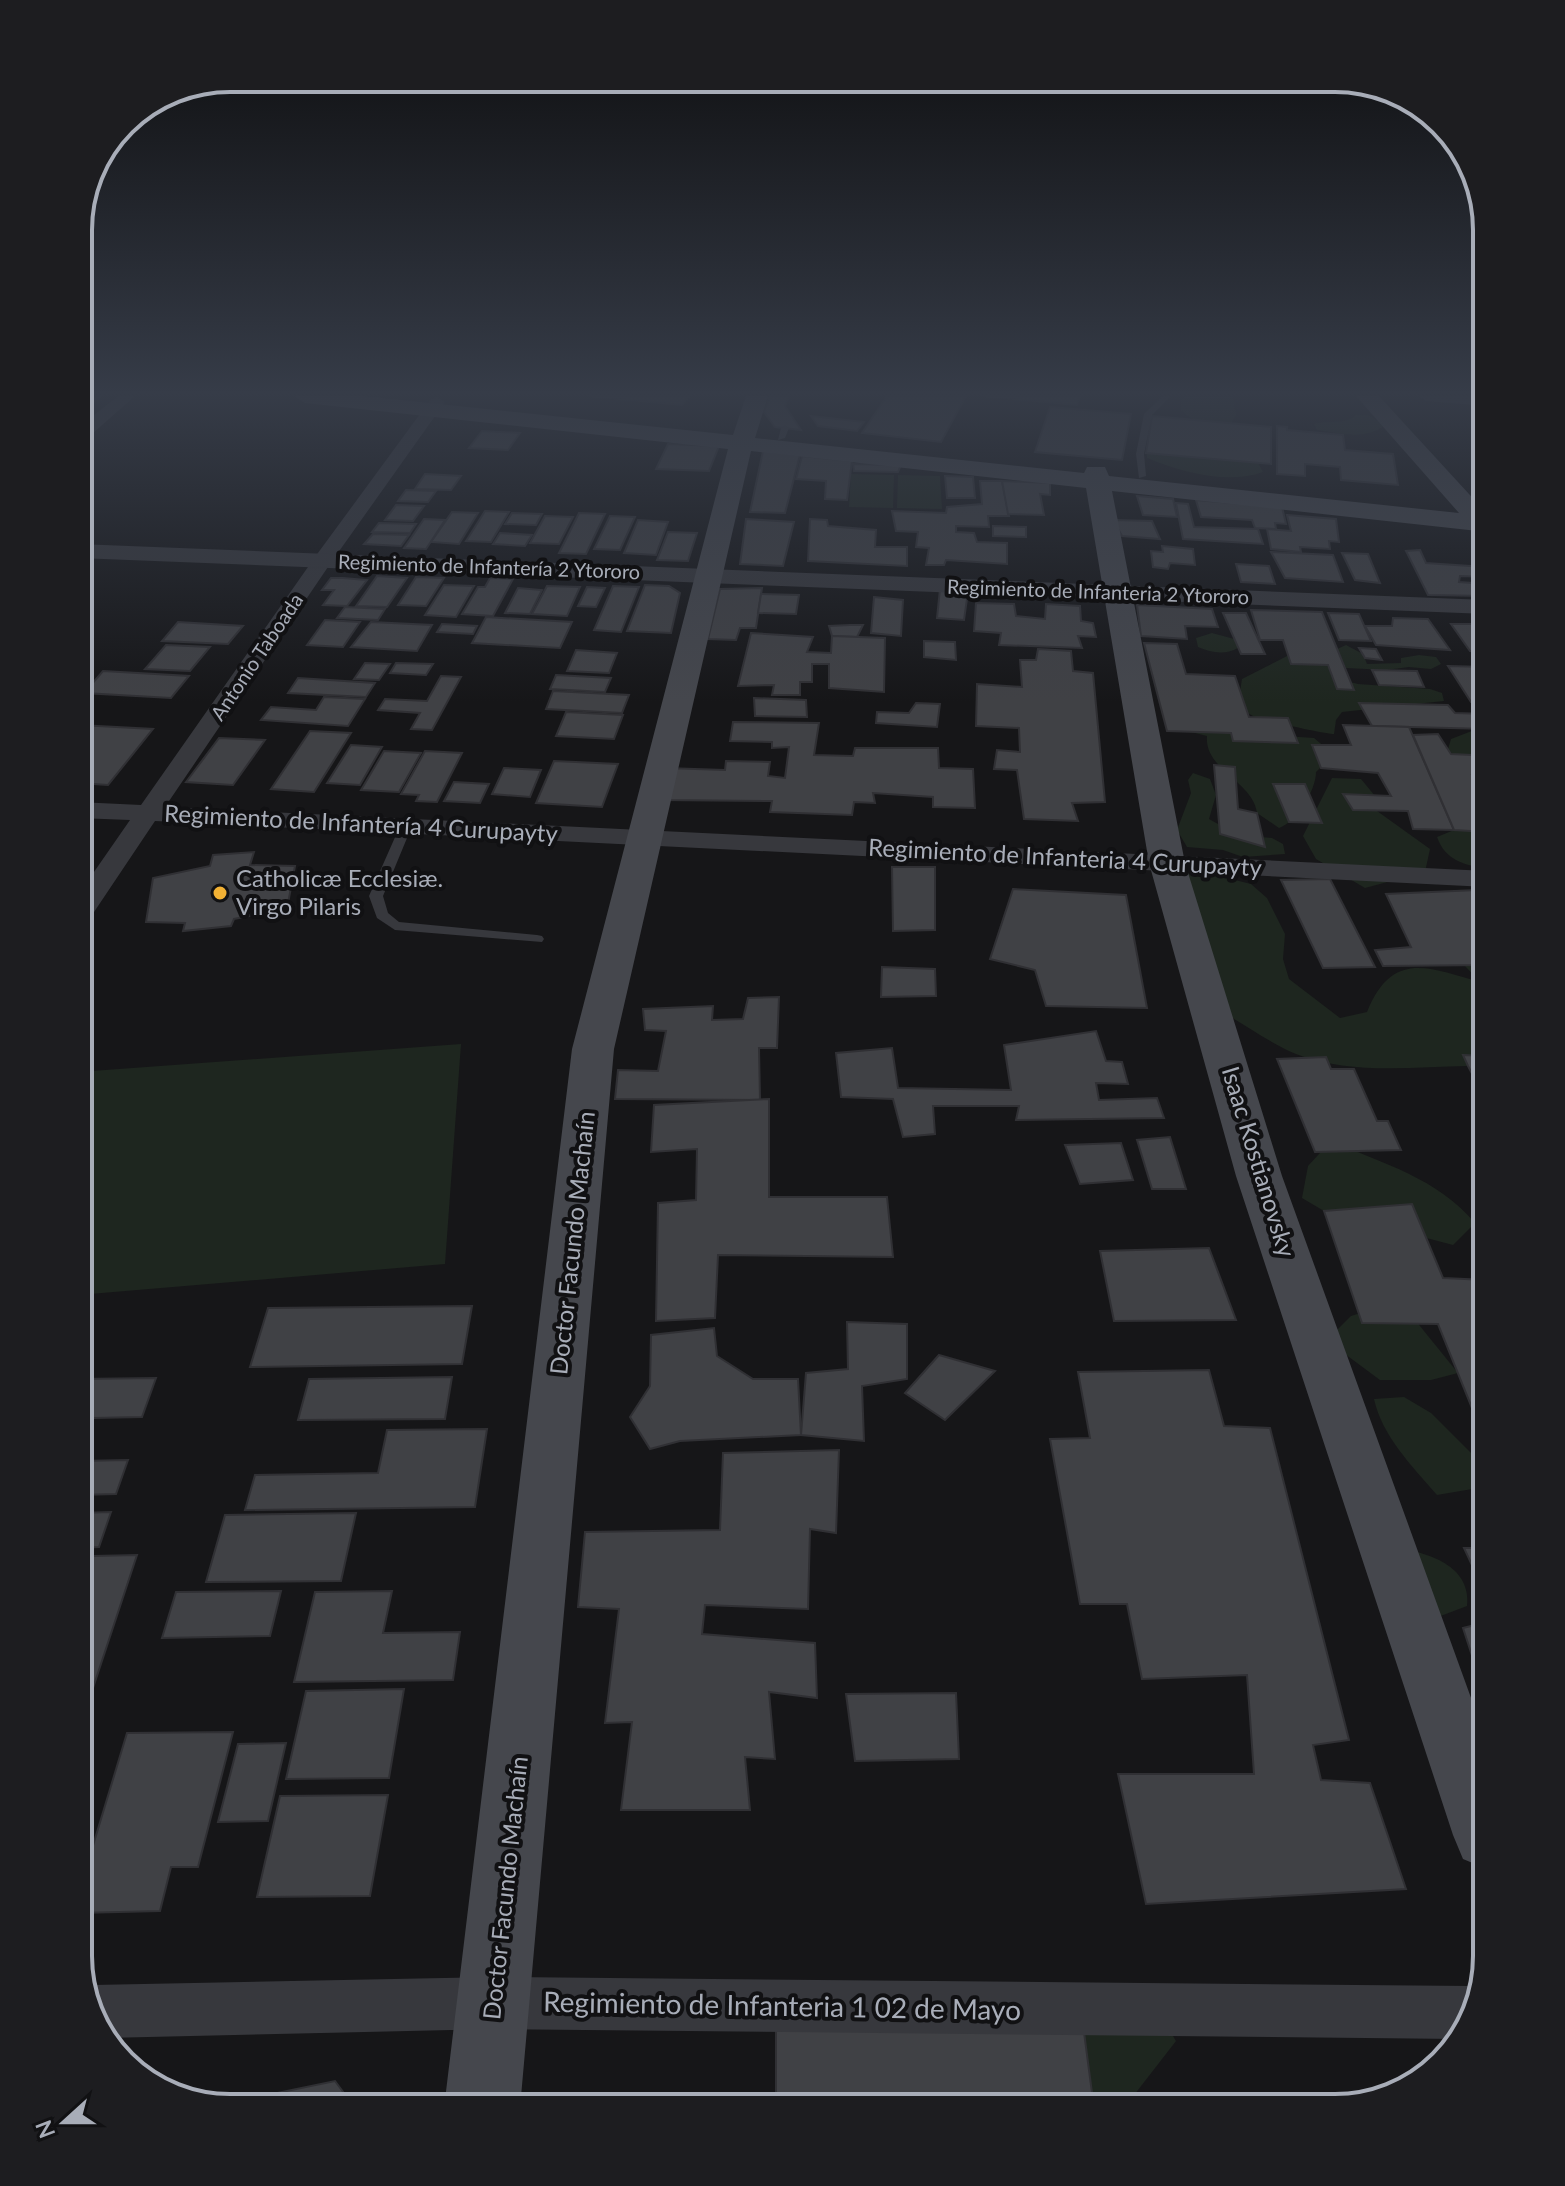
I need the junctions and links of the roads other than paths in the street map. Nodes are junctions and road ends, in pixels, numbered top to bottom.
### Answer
1 (368, 498) edge
2 (736, 498) edge
3 (1100, 498) edge
4 (1280, 498) edge
5 (1308, 498) edge
6 (1473, 520) edge
7 (1473, 520) edge
8 (92, 552) edge
9 (322, 561) junction
10 (709, 576) junction
11 (1118, 593) junction
12 (1473, 606) edge
13 (92, 811) edge
14 (150, 814) junction
15 (406, 826) junction
16 (644, 837) junction
17 (1167, 863) junction
18 (1473, 878) edge
19 (92, 895) edge
20 (537, 939) dead end
21 (1473, 1795) edge
22 (495, 2003) junction
23 (104, 2012) edge
24 (1460, 2013) edge
25 (484, 2094) edge

1 - 9 street, Antonio Taboada
2 - 10 main road, Doctor Facundo Machaín
3 - 11 main road, Isaac Kostianovsky
4 - 7 main road
5 - 6 main road
8 - 9 street, Regimiento de Infantería 2 Ytororo
9 - 10 street, Regimiento de Infantería 2 Ytororo
9 - 14 street, Antonio Taboada
10 - 11 street, Regimiento de Infanteria 2 Ytororo
10 - 16 main road, Doctor Facundo Machaín
11 - 12 street, Regimiento de Infanteria 2 Ytororo
11 - 17 main road, Isaac Kostianovsky
13 - 14 street, Regimiento de Infantería 4 Curupayty
14 - 15 street, Regimiento de Infantería 4 Curupayty
14 - 19 street, Antonio Taboada
15 - 16 street, Regimiento de Infantería 4 Curupayty
15 - 20 lane
16 - 17 street, Regimiento de Infanteria 4 Curupayty
16 - 22 main road, Doctor Facundo Machaín
17 - 18 street, Regimiento de Infanteria 4 Curupayty
17 - 21 main road, Isaac Kostianovsky
22 - 23 street, Regimiento de Infanteria 1 02 de Mayo
22 - 24 street, Regimiento de Infanteria 1 02 de Mayo
22 - 25 main road, Doctor Facundo Machaín

